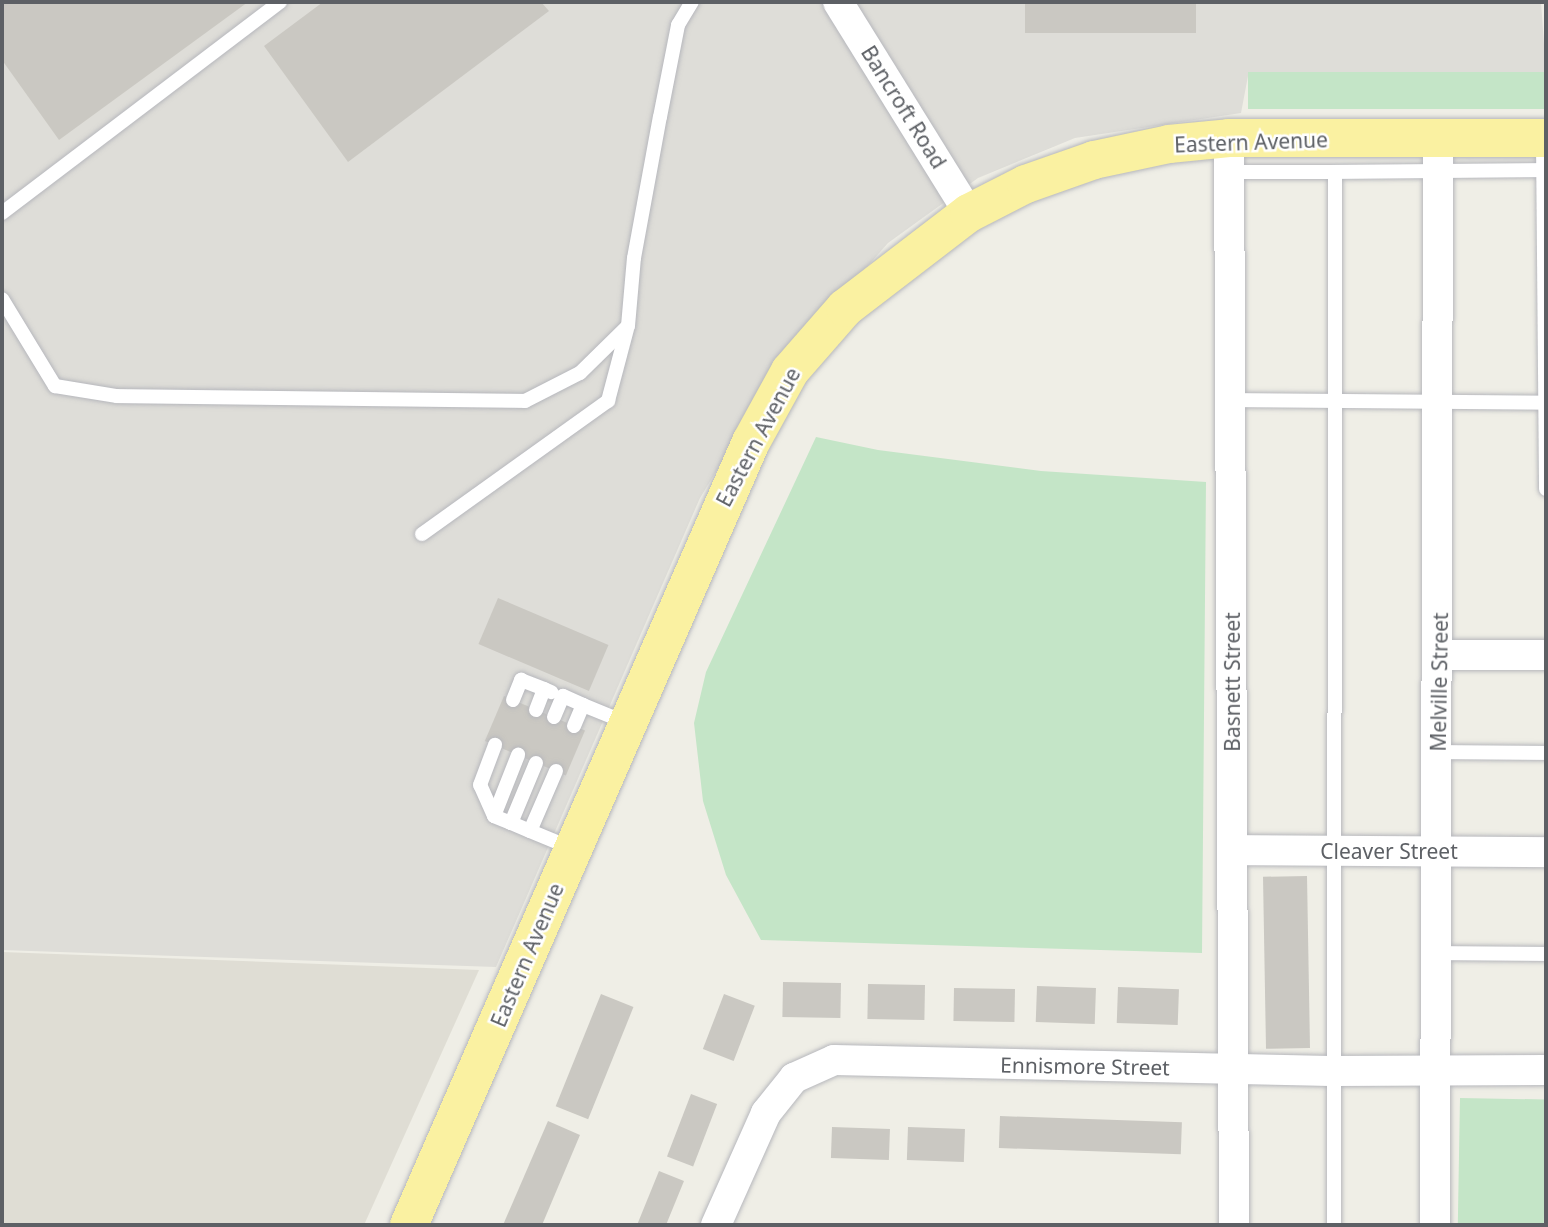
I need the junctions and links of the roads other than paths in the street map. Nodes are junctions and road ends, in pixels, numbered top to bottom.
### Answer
1 (280, 2) edge
2 (692, 2) edge
3 (838, 2) edge
4 (1545, 149) edge
5 (1230, 155) junction
6 (1439, 155) junction
7 (1335, 172) junction
8 (2, 213) edge
9 (969, 213) junction
10 (2, 299) edge
11 (628, 326) junction
12 (1231, 400) junction
13 (1334, 401) junction
14 (1440, 402) junction
15 (1546, 403) edge
16 (1546, 489) edge
17 (422, 534) dead end
18 (1440, 655) junction
19 (1546, 655) edge
20 (544, 689) junction
21 (563, 696) junction
22 (513, 700) dead end
23 (583, 705) junction
24 (536, 710) dead end
25 (554, 718) dead end
26 (627, 723) junction
27 (574, 726) dead end
28 (495, 745) dead end
29 (1438, 752) junction
30 (1546, 753) edge
31 (518, 755) dead end
32 (536, 763) dead end
33 (556, 771) dead end
34 (494, 816) junction
35 (511, 823) junction
36 (530, 831) junction
37 (573, 849) junction
38 (1233, 850) junction
39 (1334, 850) junction
40 (1436, 851) junction
41 (1546, 852) edge
42 (1435, 953) junction
43 (1546, 954) edge
44 (1434, 1068) junction
45 (1234, 1069) junction
46 (1546, 1070) edge
47 (1334, 1071) junction
48 (409, 1225) edge
49 (716, 1225) edge
50 (1234, 1225) edge
51 (1334, 1225) edge
52 (1435, 1225) edge

1 - 8 lane
2 - 11 lane
3 - 9 street, Bancroft Road
4 - 6 highway, Eastern Avenue
4 - 15 lane
5 - 6 highway, Eastern Avenue
5 - 7 lane
5 - 9 highway, Eastern Avenue
5 - 12 street, Basnett Street
6 - 7 lane
6 - 14 street, Melville Street
7 - 13 lane
9 - 26 highway, Eastern Avenue
10 - 11 lane
11 - 17 lane
12 - 13 lane
12 - 38 street, Basnett Street
13 - 14 lane
13 - 39 lane
14 - 15 lane
14 - 18 street, Melville Street
15 - 16 lane
18 - 19 street
18 - 29 street, Melville Street
20 - 21 lane
20 - 22 lane
20 - 24 lane
21 - 23 lane
21 - 25 lane
23 - 26 lane
23 - 27 lane
26 - 37 highway, Eastern Avenue
28 - 34 lane
29 - 30 lane
29 - 40 street, Melville Street
31 - 34 lane
32 - 35 lane
33 - 36 lane
34 - 35 lane
35 - 36 lane
36 - 37 lane
37 - 48 highway, Eastern Avenue
38 - 39 street, Cleaver Street
38 - 45 street, Basnett Street
39 - 40 street, Cleaver Street
39 - 47 lane
40 - 41 street, Cleaver Street
40 - 42 street, Melville Street
42 - 43 lane
42 - 44 street, Melville Street
44 - 46 street, Ennismore Street
44 - 47 street, Ennismore Street
44 - 52 street, Melville Street
45 - 47 street, Ennismore Street
45 - 49 street, Ennismore Street
45 - 50 street, Basnett Street
47 - 51 lane

